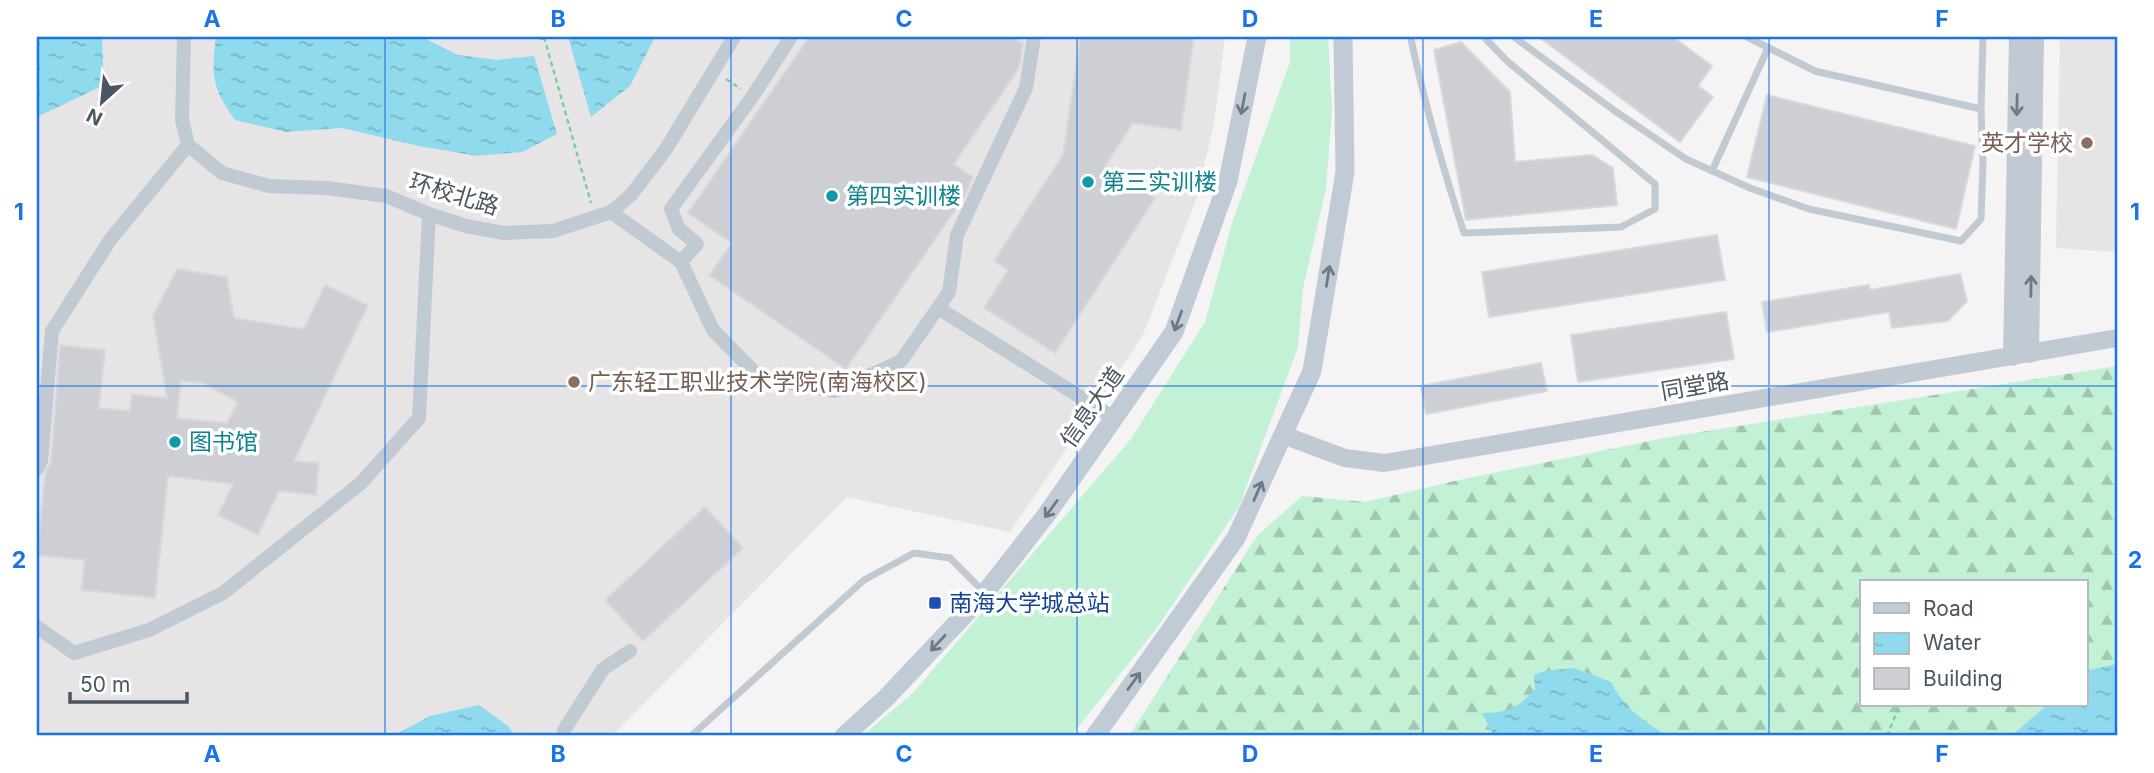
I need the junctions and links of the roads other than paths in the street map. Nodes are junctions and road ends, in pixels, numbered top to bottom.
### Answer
1 (184, 37) edge
2 (734, 37) edge
3 (791, 37) edge
4 (1033, 37) edge
5 (1257, 37) edge
6 (1343, 37) edge
7 (1412, 37) edge
8 (1484, 37) edge
9 (1514, 37) edge
10 (1747, 37) edge
11 (1983, 37) edge
12 (2018, 37) edge
13 (2035, 37) edge
14 (1768, 48) junction
15 (1981, 109) junction
16 (188, 145) junction
17 (1712, 171) junction
18 (611, 212) junction
19 (429, 214) junction
20 (681, 262) junction
21 (938, 308) junction
22 (2117, 338) edge
23 (2021, 355) junction
24 (1114, 418) junction
25 (1283, 435) junction
26 (37, 469) edge
27 (985, 593) junction
28 (37, 627) edge
29 (630, 651) dead end
30 (563, 736) edge
31 (691, 736) edge
32 (844, 736) edge
33 (1095, 736) edge

1 - 16 street
2 - 18 street, 环校北路
3 - 20 street
4 - 21 street
5 -> 24 main road, 信息大道
25 -> 6 main road
7 - 8 lane
9 - 17 lane
10 - 14 lane
11 - 15 lane
12 -> 23 street
23 -> 13 street
14 - 15 lane
14 - 17 lane
15 - 17 lane
16 - 19 street, 环校北路
16 - 26 street
18 - 19 street, 环校北路
18 - 20 street
19 - 28 street
20 - 21 street
21 - 24 street
22 - 23 street, 同堂路
23 - 25 street, 同堂路
24 -> 27 main road, 信息大道
33 -> 25 main road
27 - 31 lane
27 -> 32 main road, 信息大道
29 - 30 street

